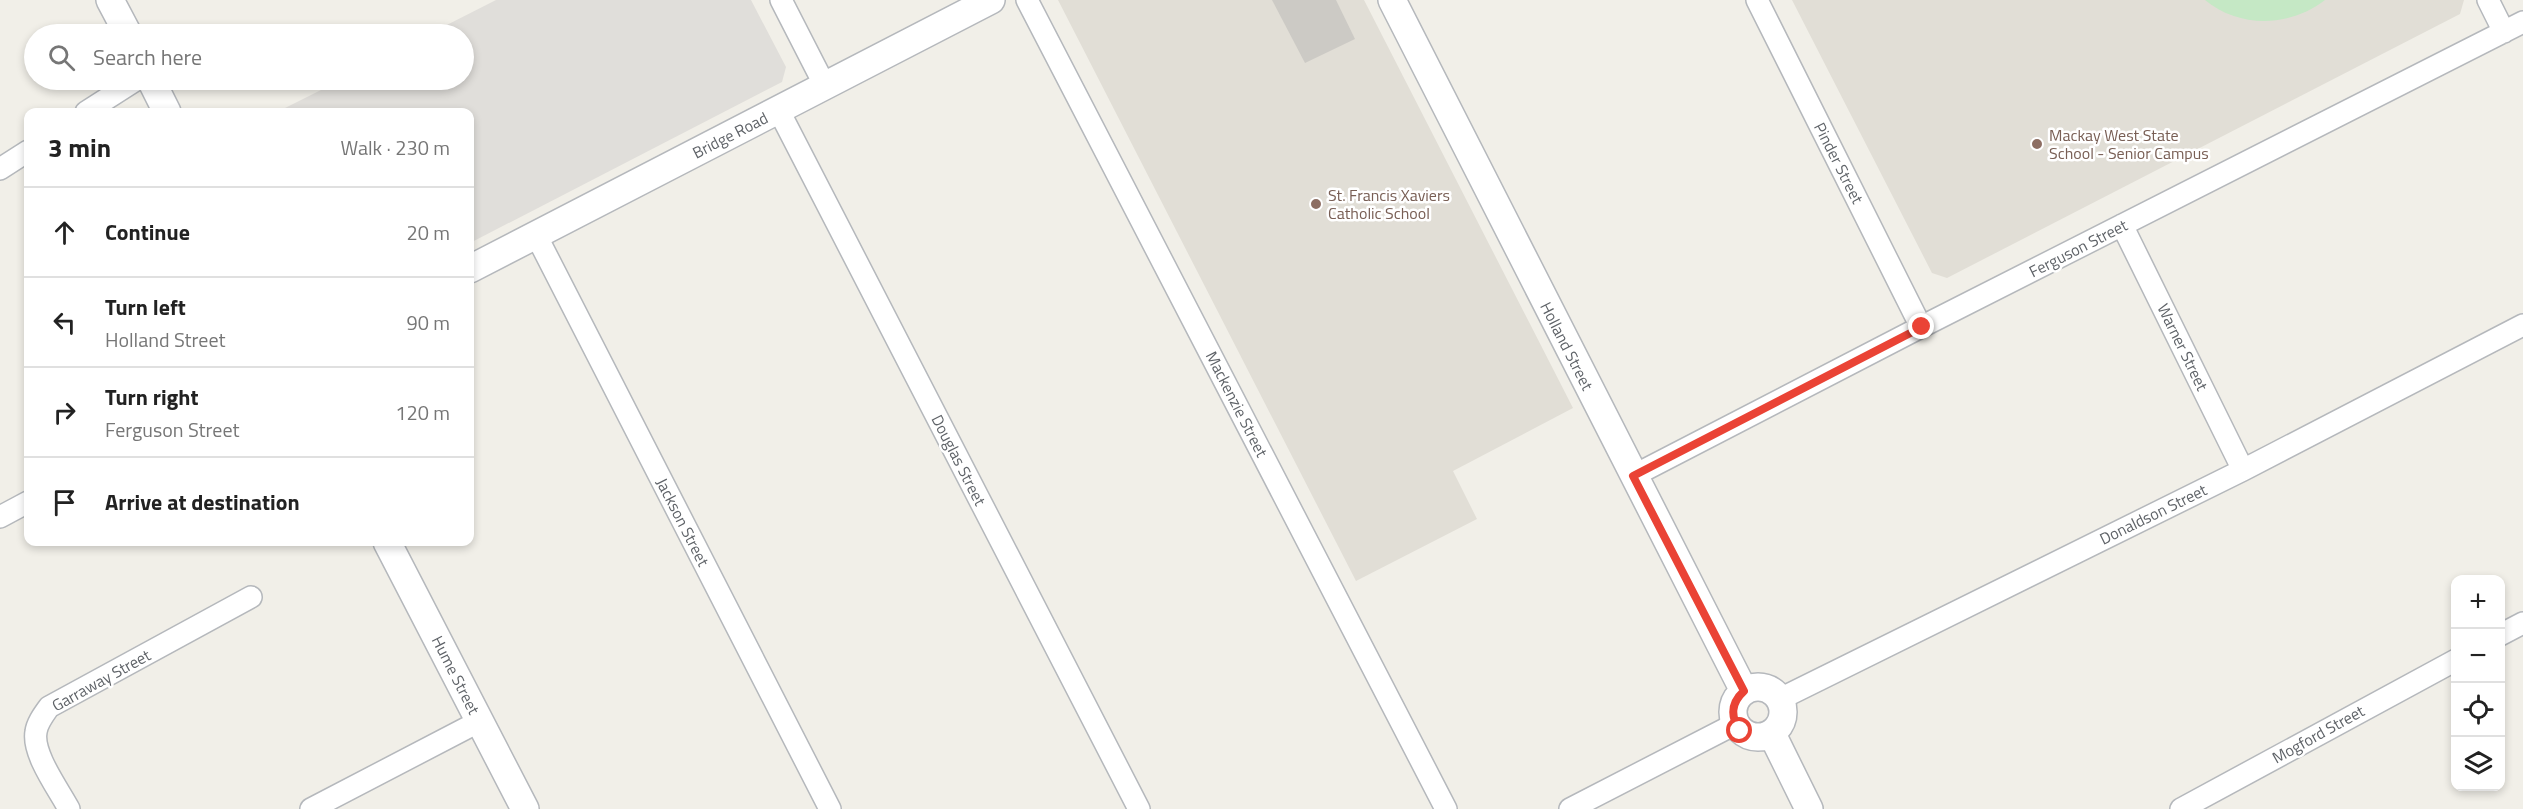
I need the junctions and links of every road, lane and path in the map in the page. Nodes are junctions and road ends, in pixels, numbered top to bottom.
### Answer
1 (110, 0) edge
2 (781, 0) edge
3 (991, 0) edge
4 (1027, 0) edge
5 (1392, 0) edge
6 (1757, 0) edge
7 (2488, 0) edge
8 (123, 24) edge
9 (2514, 27) edge
10 (825, 86) junction
11 (120, 90) edge
12 (156, 90) edge
13 (92, 108) edge
14 (165, 108) edge
15 (779, 111) junction
16 (24, 154) edge
17 (0, 170) edge
18 (2122, 225) junction
19 (536, 235) junction
20 (474, 267) edge
21 (2523, 325) edge
22 (1922, 327) junction
23 (2243, 470) junction
24 (1633, 476) junction
25 (24, 504) edge
26 (0, 517) edge
27 (389, 546) edge
28 (251, 597) dead end
29 (2523, 623) edge
30 (2505, 632) edge
31 (2451, 663) edge
32 (1744, 691) junction
33 (1780, 699) junction
34 (480, 721) junction
35 (1735, 724) junction
36 (1772, 734) junction
37 (69, 809) edge
38 (311, 809) edge
39 (525, 809) edge
40 (830, 809) edge
41 (1139, 809) edge
42 (1446, 809) edge
43 (1570, 809) edge
44 (1809, 809) edge
45 (2181, 809) edge

1 - 8 street
2 - 10 street
3 - 10 street, Bridge Road
4 - 42 street, Mackenzie Street
5 - 24 street, Holland Street
6 - 22 street, Pinder Street
7 - 9 street
9 - 18 street, Ferguson Street
10 - 15 street, Bridge Road
11 - 13 street
12 - 14 street
15 - 19 street, Bridge Road
15 - 41 street, Douglas Street
16 - 17 street
18 - 22 street, Ferguson Street
18 - 23 street, Warner Street
19 - 20 street, Bridge Road
19 - 40 street, Jackson Street
21 - 23 street, Donaldson Street
22 - 24 street, Ferguson Street
23 - 33 street, Donaldson Street
24 - 32 street, Holland Street
25 - 26 street
27 - 34 street, Hume Street
28 - 37 street, Garraway Street
29 - 30 street
31 - 45 street, Mogford Street
32 - 33 street
32 - 35 street
33 - 36 street
34 - 38 street
34 - 39 street, Hume Street
35 - 36 street
35 - 43 street
36 - 44 street

